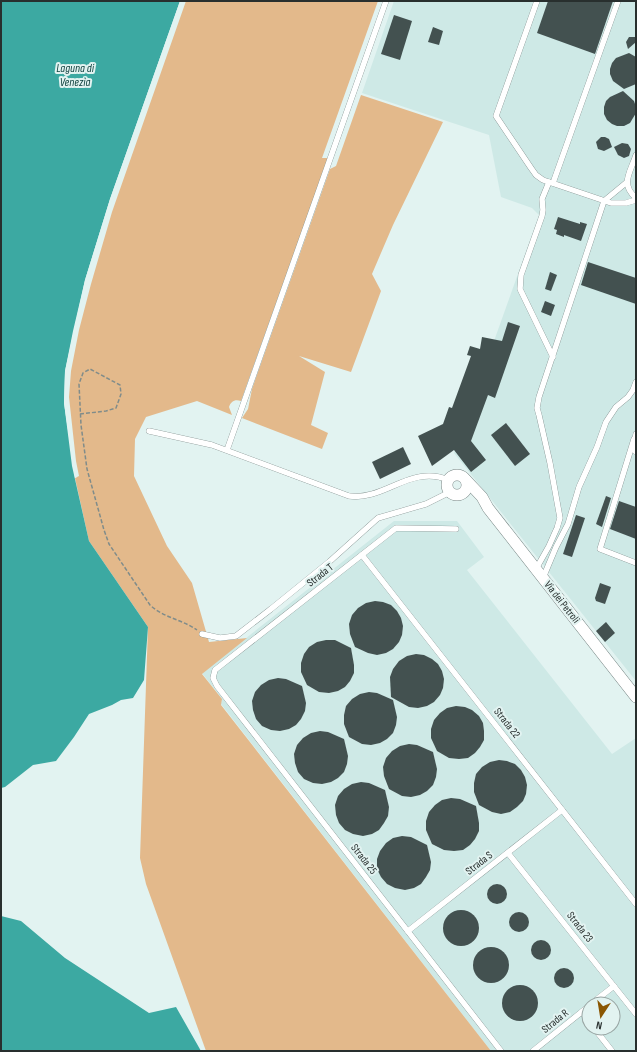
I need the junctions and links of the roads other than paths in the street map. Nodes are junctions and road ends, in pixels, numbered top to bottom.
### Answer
1 (386, 1) edge
2 (537, 1) edge
3 (618, 1) edge
4 (636, 155) edge
5 (627, 182) junction
6 (551, 183) junction
7 (636, 199) edge
8 (604, 201) junction
9 (553, 357) junction
10 (636, 382) edge
11 (149, 431) dead end
12 (635, 436) edge
13 (227, 450) junction
14 (636, 452) edge
15 (449, 480) junction
16 (466, 480) junction
17 (455, 494) junction
18 (488, 508) junction
19 (456, 529) dead end
20 (362, 555) junction
21 (636, 563) edge
22 (540, 573) junction
23 (202, 634) road end
24 (213, 678) joint
25 (636, 697) edge
26 (562, 810) junction
27 (508, 853) junction
28 (636, 904) edge
29 (408, 931) junction
30 (614, 986) junction
31 (601, 996) edge
32 (581, 1013) edge
33 (636, 1014) edge
34 (600, 1036) edge
35 (501, 1051) edge
36 (533, 1051) edge
37 (612, 1051) edge

1 - 13 lane
2 - 6 lane
3 - 6 lane
4 - 5 lane
5 - 7 lane
5 - 8 lane
6 - 8 lane
6 - 9 lane
7 - 8 lane
8 - 9 lane
9 - 22 lane
10 - 22 lane
11 - 13 lane
12 - 14 lane
12 - 21 lane
13 - 15 lane
15 - 16 street
15 - 17 street
16 - 17 street
16 - 18 street, Via dei Petroli
17 - 18 street, Via dei Petroli
17 - 23 lane
18 - 22 street, Via dei Petroli
19 - 20 lane, Strada T
20 - 24 lane, Strada T
20 - 26 lane, Strada 22
22 - 25 street, Via dei Petroli
24 - 29 lane, Strada 25
26 - 27 lane, Strada S
26 - 28 lane, Strada 22
27 - 29 lane, Strada S
27 - 30 lane, Strada 23
29 - 35 lane, Strada 25
30 - 31 lane, Strada R
30 - 33 lane, Strada 23
32 - 36 lane, Strada R
34 - 37 lane

